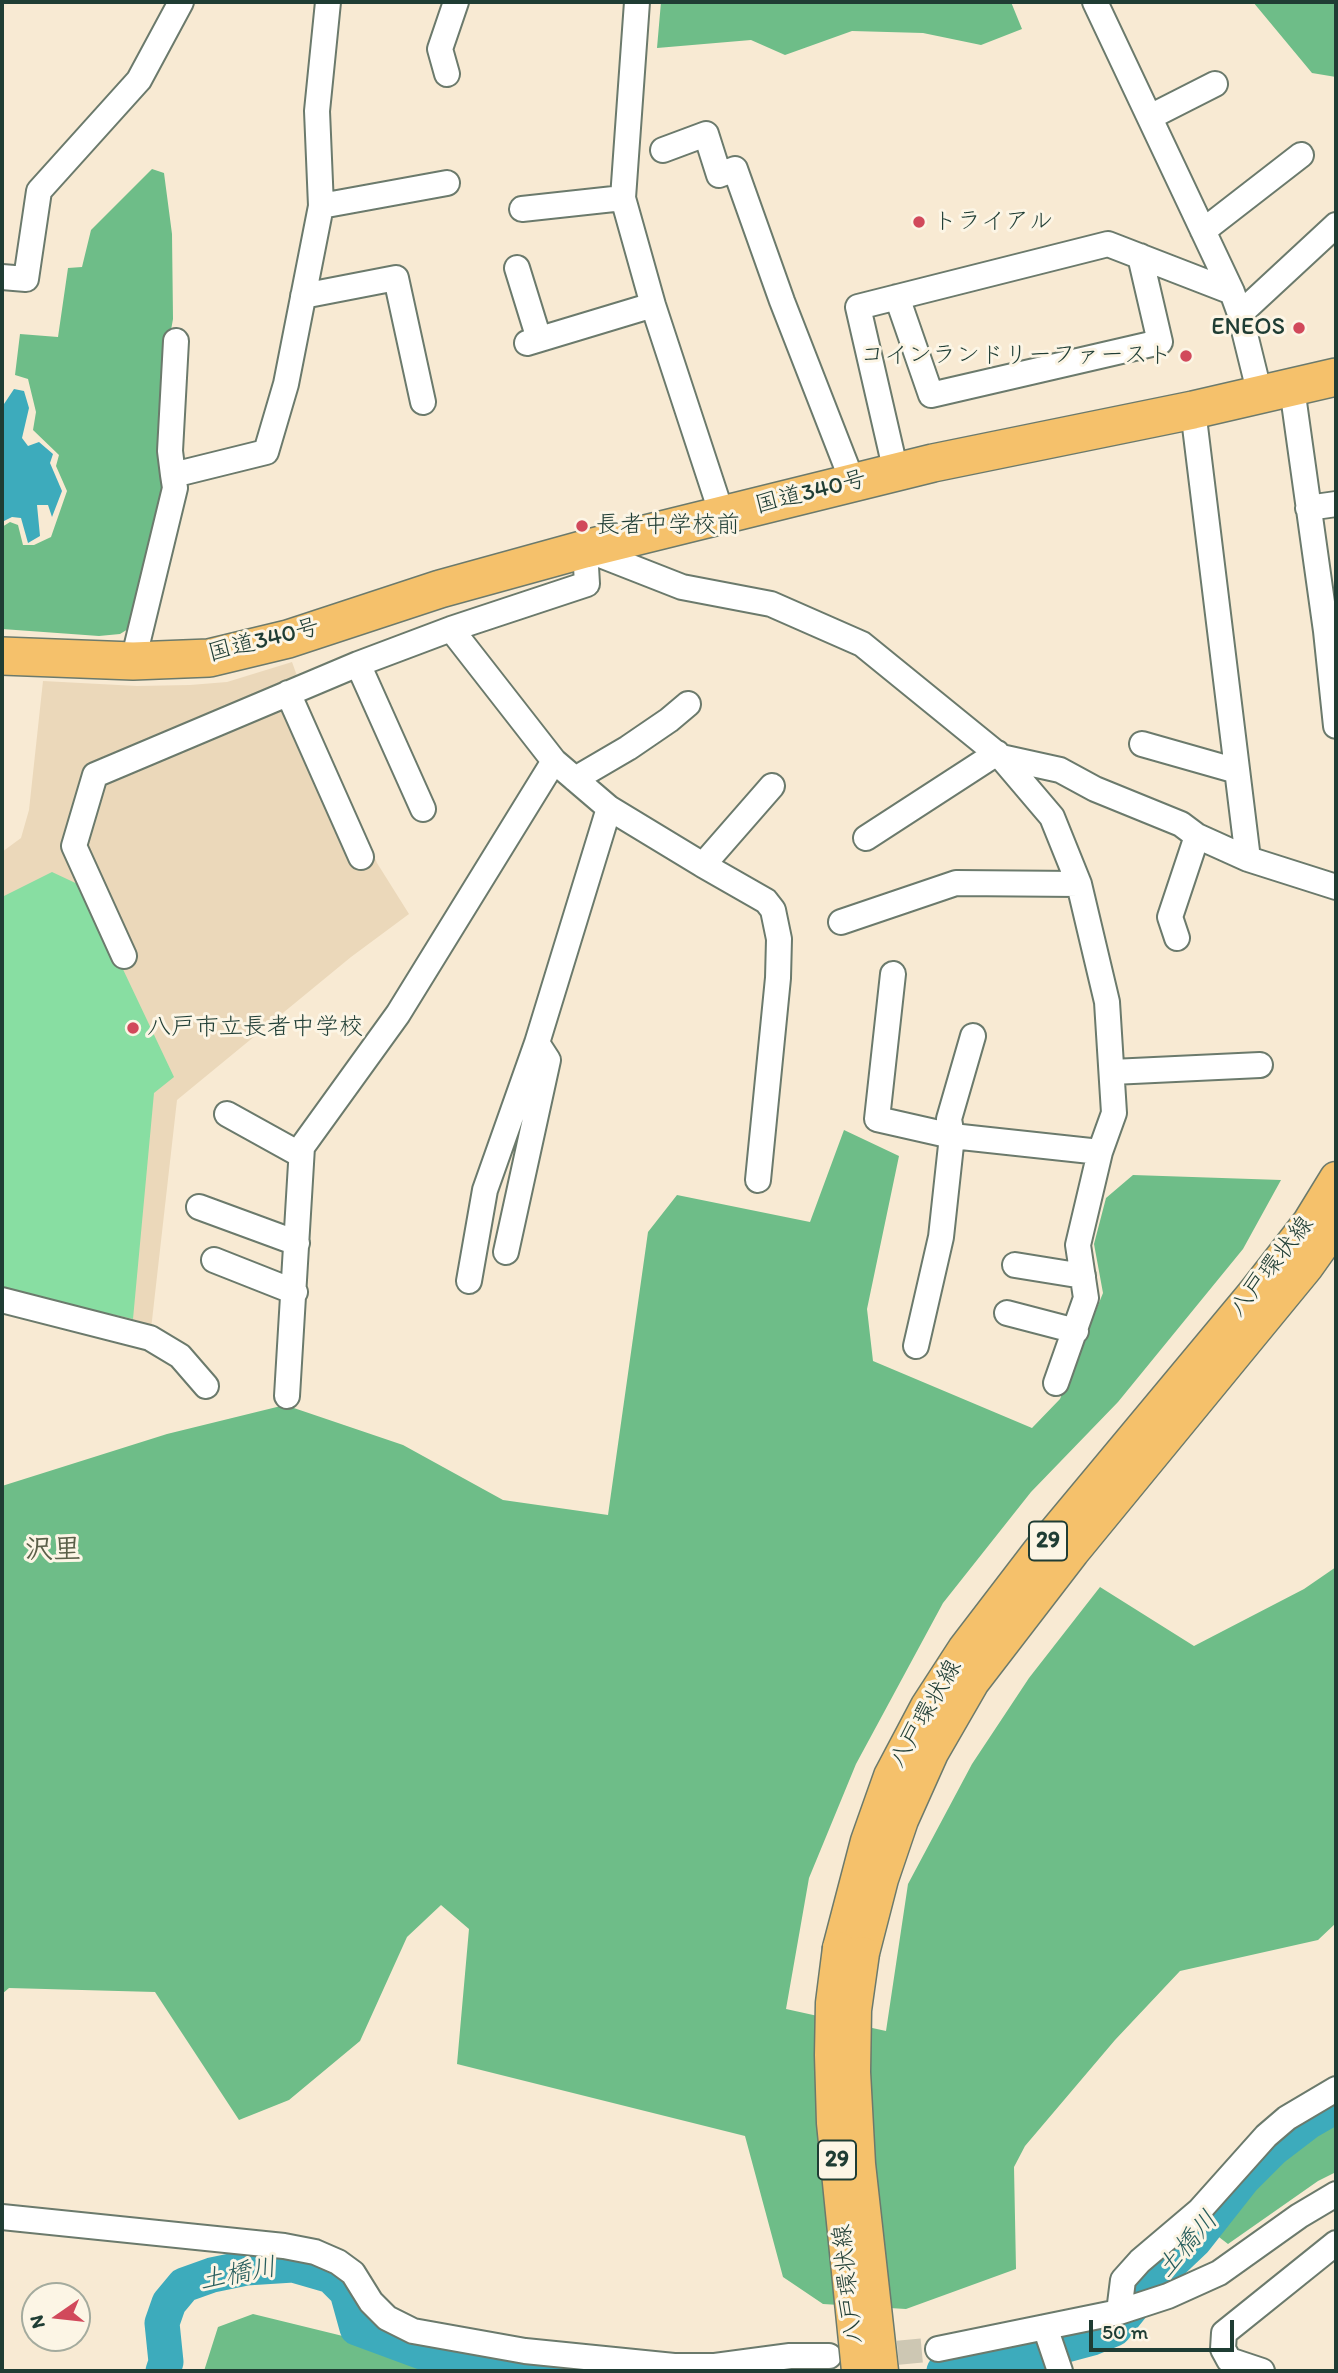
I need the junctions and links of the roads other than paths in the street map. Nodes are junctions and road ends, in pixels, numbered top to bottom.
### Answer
1 (181, 2) edge
2 (328, 2) edge
3 (456, 2) edge
4 (638, 2) edge
5 (1095, 2) edge
6 (447, 74) dead end
7 (1215, 84) dead end
8 (1150, 117) junction
9 (663, 150) dead end
10 (1301, 155) dead end
11 (447, 183) dead end
12 (623, 198) junction
13 (321, 206) junction
14 (522, 209) dead end
15 (1336, 225) edge
16 (1203, 231) junction
17 (1140, 256) junction
18 (517, 268) dead end
19 (2, 278) edge
20 (303, 296) junction
21 (897, 297) junction
22 (1236, 303) junction
23 (653, 305) junction
24 (176, 341) dead end
25 (1336, 377) edge
26 (1276, 392) junction
27 (423, 402) dead end
28 (1193, 410) junction
29 (896, 472) junction
30 (173, 475) junction
31 (853, 483) junction
32 (1336, 503) edge
33 (1308, 508) junction
34 (722, 515) junction
35 (585, 549) junction
36 (1331, 624) edge
37 (450, 629) junction
38 (2, 656) edge
39 (133, 661) junction
40 (358, 664) junction
41 (294, 690) junction
42 (688, 704) dead end
43 (1336, 726) edge
44 (1142, 744) dead end
45 (999, 755) junction
46 (554, 761) junction
47 (1237, 771) junction
48 (575, 779) junction
49 (772, 786) dead end
50 (609, 808) junction
51 (423, 809) dead end
52 (1197, 836) junction
53 (866, 838) dead end
54 (361, 857) dead end
55 (1248, 859) junction
56 (703, 865) junction
57 (1079, 884) junction
58 (1336, 887) edge
59 (841, 922) dead end
60 (1177, 938) dead end
61 (124, 956) dead end
62 (893, 974) dead end
63 (973, 1036) dead end
64 (537, 1043) junction
65 (1260, 1065) dead end
66 (1112, 1072) junction
67 (228, 1114) dead end
68 (952, 1136) junction
69 (1100, 1152) junction
70 (301, 1155) junction
71 (1336, 1178) edge
72 (758, 1180) dead end
73 (199, 1208) dead end
74 (1336, 1226) edge
75 (297, 1242) junction
76 (506, 1252) dead end
77 (214, 1259) dead end
78 (1016, 1265) dead end
79 (1083, 1276) junction
80 (469, 1281) dead end
81 (295, 1292) junction
82 (2, 1300) edge
83 (1007, 1313) dead end
84 (1076, 1331) junction
85 (916, 1346) dead end
86 (1056, 1383) dead end
87 (206, 1385) dead end
88 (287, 1396) dead end
89 (851, 1950) junction
90 (1336, 2089) edge
91 (1336, 2194) edge
92 (2, 2217) edge
93 (1336, 2244) edge
94 (1119, 2312) junction
95 (1045, 2327) junction
96 (938, 2349) tunnel mouth
97 (829, 2356) dead end
98 (858, 2371) edge
99 (882, 2371) edge
100 (1060, 2371) edge
101 (1262, 2371) edge

1 - 19 street
2 - 13 street
3 - 6 street
4 - 12 street
5 - 8 street
7 - 8 street
8 - 16 street
9 - 31 street
10 - 16 street
11 - 13 street
12 - 14 street
12 - 23 street
13 - 20 street
15 - 22 street
16 - 22 street
17 - 21 street
17 - 21 street
17 - 22 street
18 - 23 street
20 - 27 street
20 - 30 street
21 - 29 street
22 - 26 street
23 - 34 street
24 - 30 street
25 - 26 highway, 国道340号
26 - 28 highway, 国道340号
26 - 33 street
28 - 29 highway, 国道340号
28 - 47 street
29 - 31 highway, 国道340号
30 - 39 street
31 - 34 highway, 国道340号
32 - 33 street
33 - 36 street
34 - 35 highway, 国道340号
35 - 37 street
35 - 39 highway, 国道340号
35 - 45 street
36 - 43 street
37 - 40 street
37 - 46 street
38 - 39 highway, 国道340号
40 - 41 street
40 - 51 street
41 - 54 street
41 - 61 street
42 - 48 street
44 - 47 street
45 - 52 street
45 - 53 street
45 - 57 street
46 - 48 street
46 - 70 street
47 - 55 street
48 - 50 street
49 - 56 street
50 - 56 street
50 - 64 street
52 - 55 street
52 - 60 street
55 - 58 street
56 - 72 street
57 - 59 street
57 - 66 street
62 - 68 street
63 - 68 street
64 - 76 street
64 - 80 street
65 - 66 street
66 - 69 street
67 - 70 street
68 - 69 street
68 - 85 street
69 - 79 street
70 - 75 street
71 - 89 main road, 八戸環状線 / 29
73 - 75 street
74 - 89 main road, 八戸環状線 / 29
75 - 81 street
77 - 81 street
78 - 79 street
79 - 84 street
81 - 88 street
82 - 87 street
83 - 84 street
84 - 86 street
89 - 98 main road, 八戸環状線 / 29, bridge
89 - 99 main road, 八戸環状線 / 29, bridge
90 - 94 street
91 - 94 street
92 - 97 street
93 - 101 street
94 - 95 street
95 - 96 street
95 - 100 street

